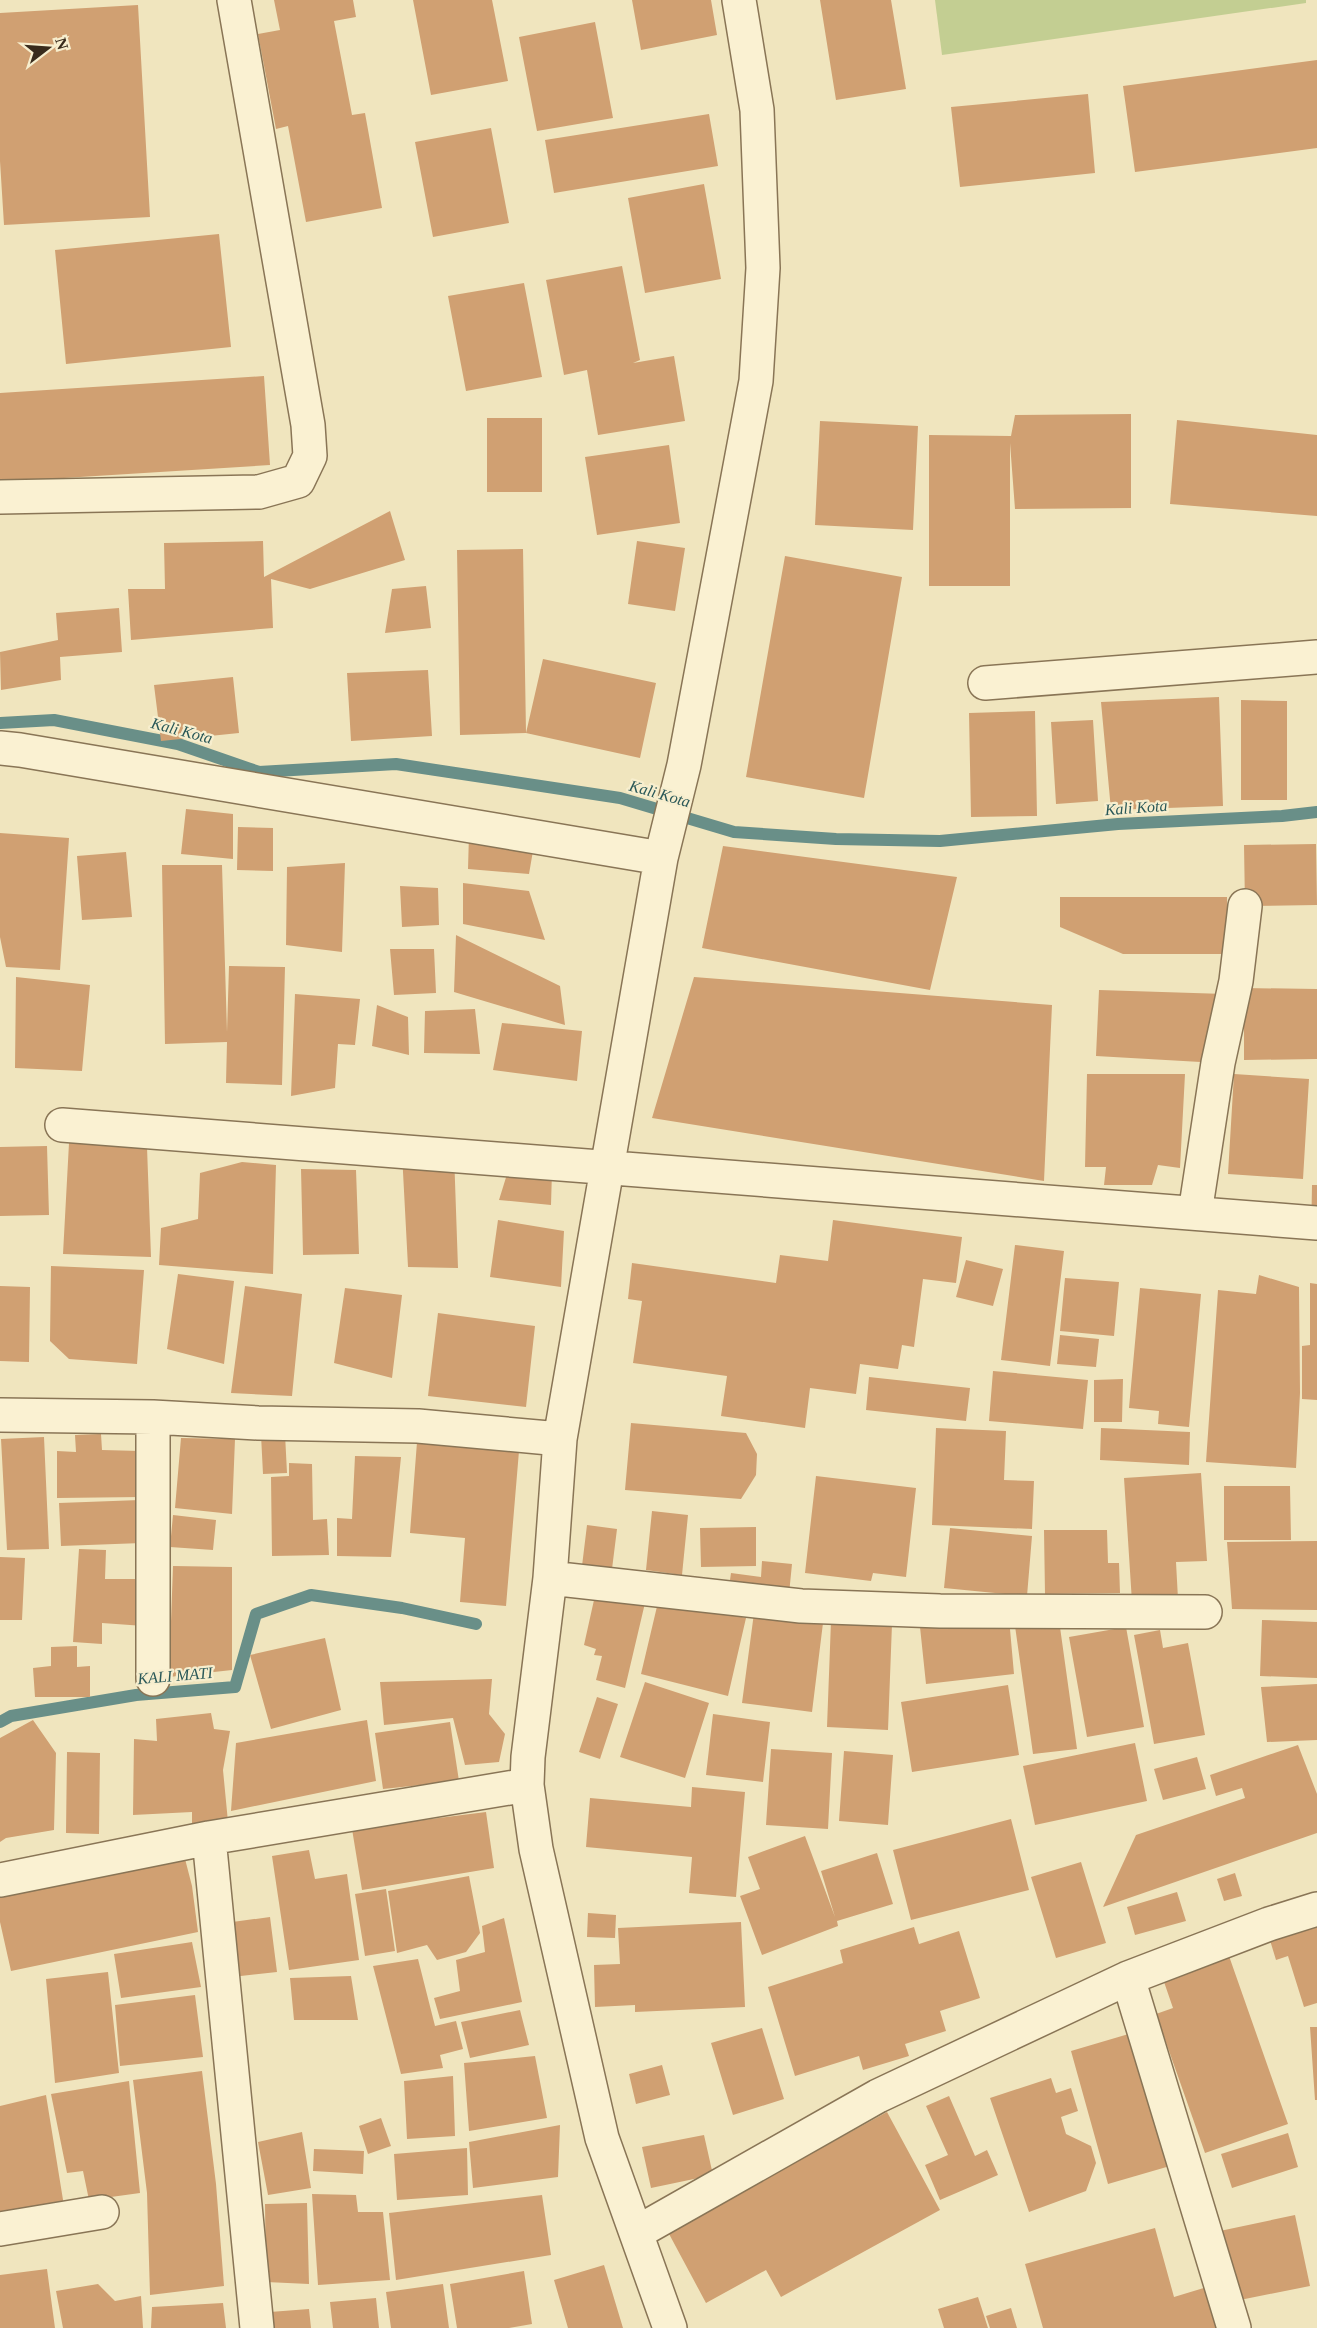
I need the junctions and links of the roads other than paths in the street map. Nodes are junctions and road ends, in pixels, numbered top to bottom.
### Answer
1 (234, 0) edge
2 (739, 0) edge
3 (0, 497) edge
4 (1317, 657) edge
5 (985, 683) dead end
6 (0, 748) edge
7 (664, 848) junction
8 (1245, 906) dead end
9 (62, 1125) dead end
10 (609, 1167) junction
11 (1195, 1213) junction
12 (1317, 1223) edge
13 (0, 1415) edge
14 (153, 1417) junction
15 (560, 1439) junction
16 (550, 1578) junction
17 (1205, 1611) dead end
18 (153, 1679) dead end
19 (527, 1785) junction
20 (210, 1838) junction
21 (0, 1880) edge
22 (1317, 1910) edge
23 (1128, 1978) junction
24 (102, 2212) dead end
25 (0, 2229) edge
26 (636, 2233) junction
27 (257, 2328) edge
28 (670, 2328) edge
29 (1234, 2328) edge

1 - 3 street
2 - 7 street
4 - 5 street
6 - 7 street
7 - 10 street
8 - 11 street
9 - 10 street
10 - 11 street
10 - 15 street
11 - 12 street
13 - 14 street
14 - 15 street
14 - 18 street
15 - 16 street
16 - 17 street
16 - 19 street
19 - 20 street
19 - 26 street
20 - 21 street
20 - 27 street
22 - 23 street
23 - 26 street
23 - 29 street
24 - 25 street
26 - 28 street

